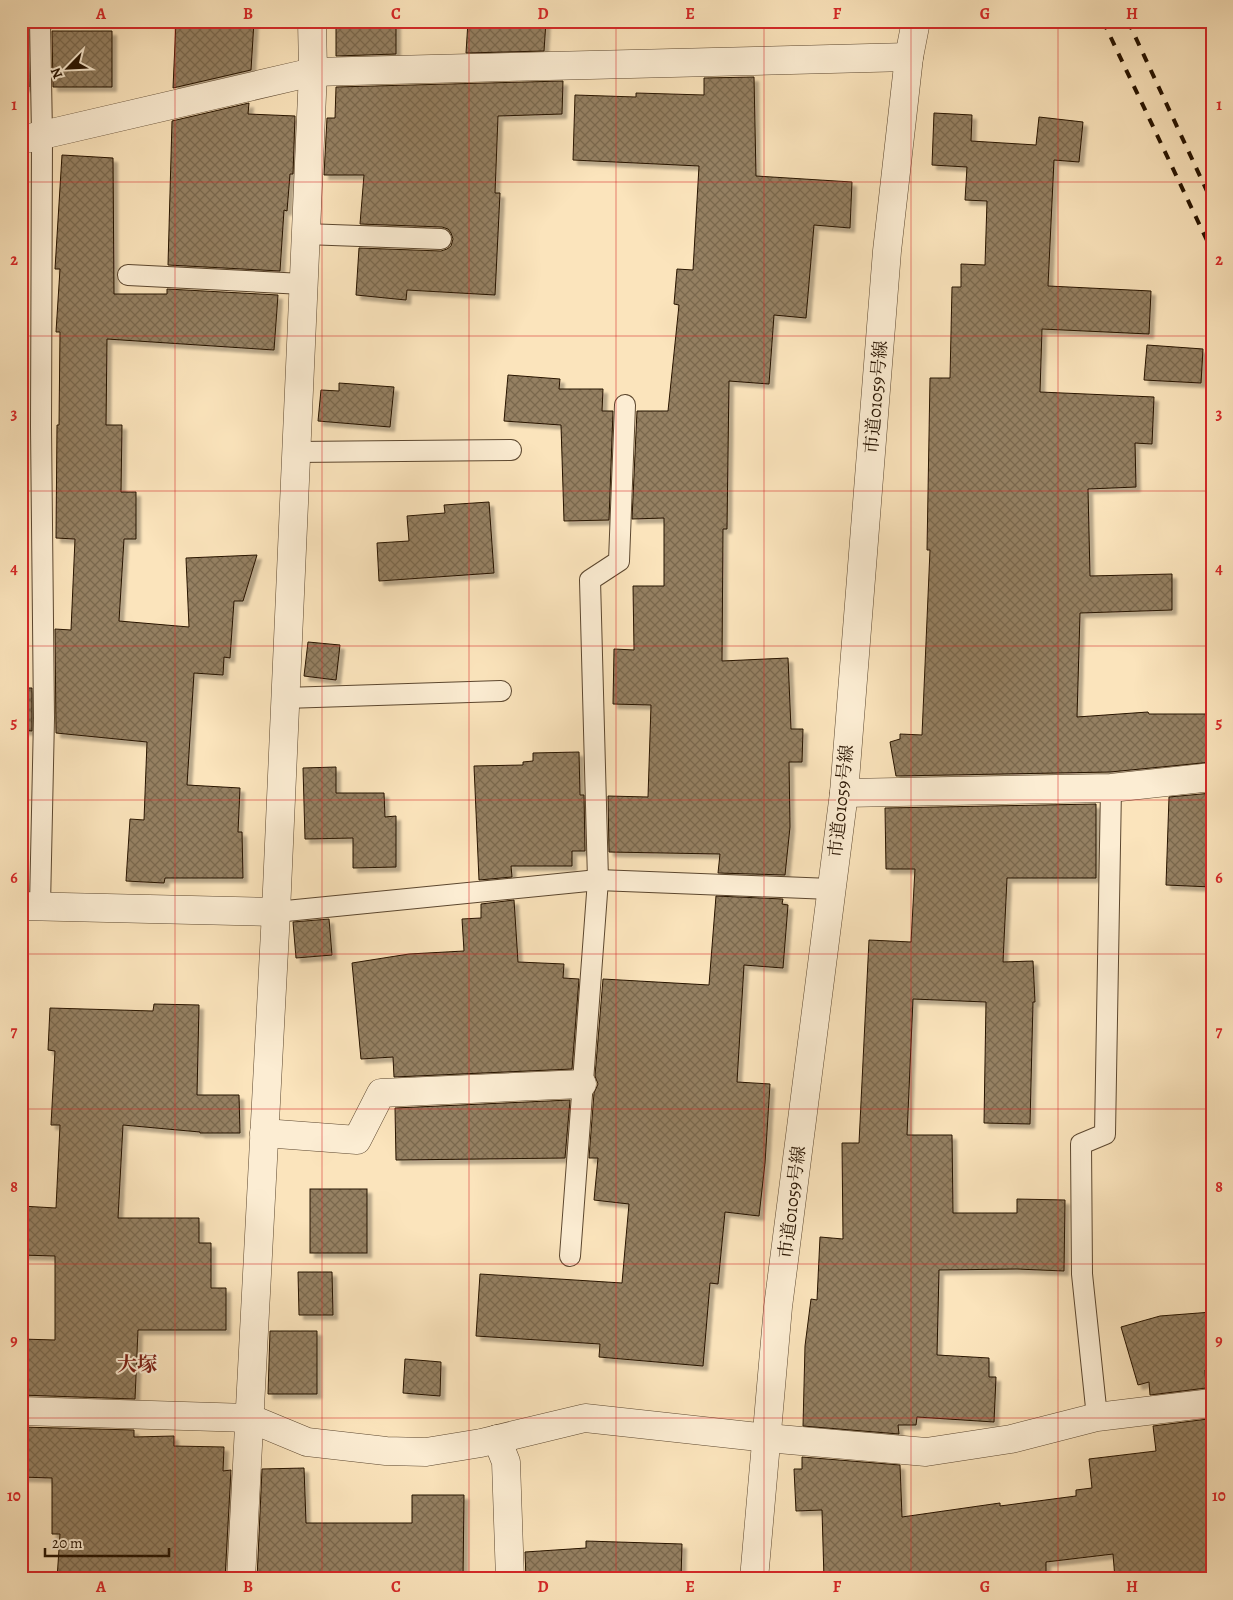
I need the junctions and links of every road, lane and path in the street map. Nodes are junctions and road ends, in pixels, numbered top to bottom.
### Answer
1 (40, 21) edge
2 (312, 21) edge
3 (916, 21) edge
4 (909, 57) junction
5 (312, 72) junction
6 (32, 137) edge
7 (305, 234) junction
8 (441, 239) dead end
9 (128, 275) dead end
10 (303, 284) junction
11 (625, 405) dead end
12 (511, 450) dead end
13 (296, 452) junction
14 (501, 691) dead end
15 (285, 698) junction
16 (1212, 777) edge
17 (1111, 788) junction
18 (844, 792) junction
19 (598, 880) junction
20 (831, 889) junction
21 (30, 906) edge
22 (276, 912) junction
23 (582, 1084) junction
24 (264, 1133) junction
25 (570, 1256) dead end
26 (1212, 1403) edge
27 (21, 1411) edge
28 (1097, 1417) junction
29 (249, 1418) junction
30 (767, 1438) junction
31 (497, 1439) junction
32 (241, 1579) edge
33 (510, 1579) edge
34 (754, 1579) edge

1 - 6 lane
2 - 5 street
3 - 4 street, 市道01059号線
4 - 5 street
4 - 18 street, 市道01059号線
5 - 6 street
5 - 7 street
6 - 21 lane
7 - 8 lane
7 - 10 street
9 - 10 lane
10 - 13 street
11 - 19 lane
12 - 13 lane
13 - 15 street
14 - 15 lane
15 - 22 street
16 - 17 street
17 - 18 street
17 - 28 lane
18 - 20 street, 市道01059号線
19 - 20 lane
19 - 22 lane
19 - 23 lane
20 - 30 street, 市道01059号線
21 - 22 street
22 - 24 street
23 - 24 street
23 - 25 lane
24 - 29 street
26 - 28 street
27 - 29 street
28 - 30 street
29 - 31 street
29 - 32 street
30 - 31 street
30 - 34 street, 市道01059号線
31 - 33 street

